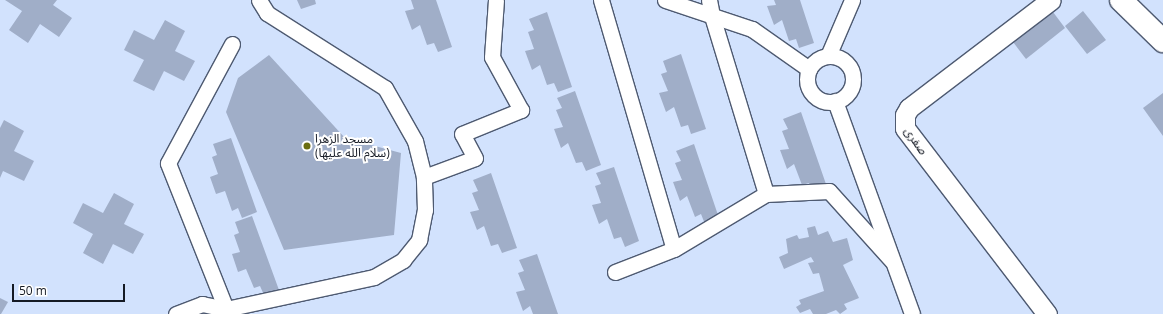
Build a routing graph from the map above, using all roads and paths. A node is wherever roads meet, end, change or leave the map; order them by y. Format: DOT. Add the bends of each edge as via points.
graph roads {
  1 [pos="259,0"];
  2 [pos="496,0"];
  3 [pos="601,0"];
  4 [pos="665,0"];
  5 [pos="709,0"];
  6 [pos="852,0"];
  7 [pos="1051,0"];
  8 [pos="1121,0"];
  9 [pos="712,16"];
  10 [pos="1163,41"];
  11 [pos="232,44"];
  12 [pos="828,56"];
  13 [pos="809,69"];
  14 [pos="835,101"];
  15 [pos="424,177"];
  16 [pos="766,194"];
  17 [pos="674,249"];
  18 [pos="892,261"];
  19 [pos="615,272"];
  20 [pos="224,311"];
  21 [pos="176,314"];
  22 [pos="912,314"];
  23 [pos="1047,314"];
  1 -- 15 [label="street" via="267,13 385,88 415,140"];
  2 -- 15 [label="street" via="492,57 521,110 462,134 475,158"];
  3 -- 17 [label="street"];
  4 -- 9 [label="street"];
  5 -- 9 [label="street"];
  6 -- 12 [label="street"];
  7 -- 23 [label="street, صفری" via="909,108 904,115 905,128"];
  8 -- 10 [label="main road"];
  9 -- 13 [label="street" via="752,29"];
  9 -- 16 [label="street"];
  11 -- 20 [label="street" via="168,163"];
  12 -- 13 [label="street" via="813,62"];
  12 -- 14 [label="street" via="843,60 852,72 851,88 847,94"];
  13 -- 14 [label="street" via="807,77 810,91 821,100"];
  14 -- 18 [label="street"];
  15 -- 20 [label="street" via="425,210 419,240 403,260 374,277"];
  16 -- 17 [label="street"];
  16 -- 18 [label="street" via="829,191"];
  17 -- 19 [label="street"];
  18 -- 22 [label="street"];
  20 -- 21 [label="street" via="202,304"];
}
